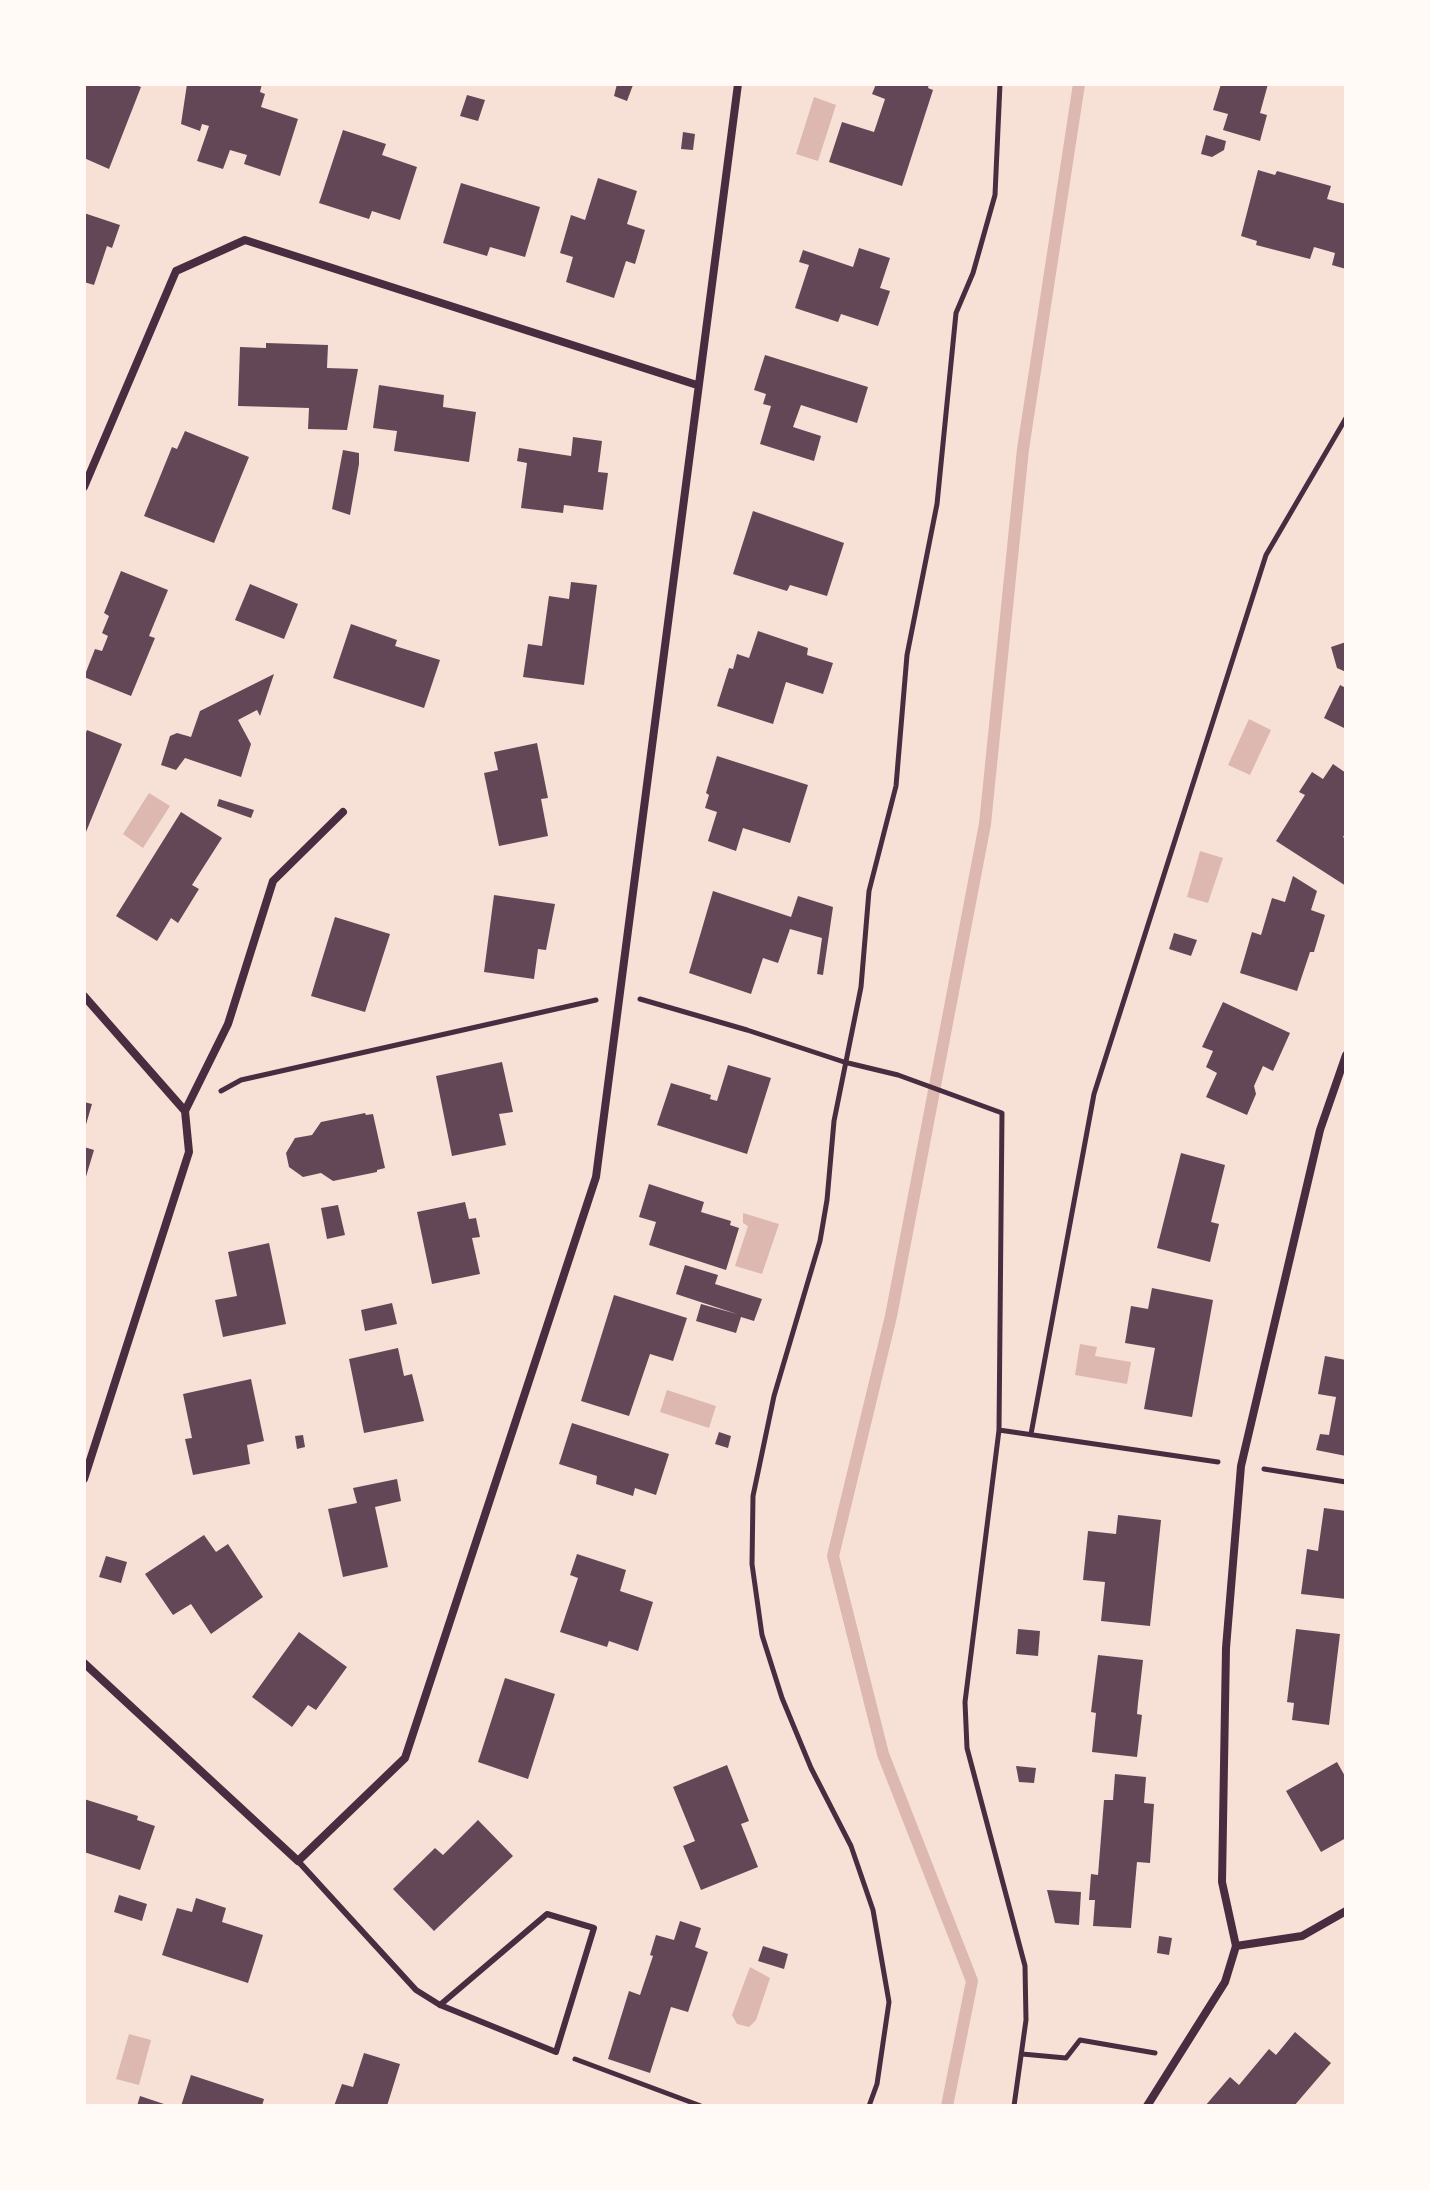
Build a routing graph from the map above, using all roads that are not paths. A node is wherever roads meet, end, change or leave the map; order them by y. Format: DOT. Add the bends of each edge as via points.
graph roads {
  1 [pos="738,84"];
  2 [pos="697,385"];
  3 [pos="84,487"];
  4 [pos="343,812"];
  5 [pos="84,996"];
  6 [pos="1346,1055"];
  7 [pos="185,1111"];
  8 [pos="84,1479"];
  9 [pos="84,1663"];
  10 [pos="298,1861"];
  11 [pos="1346,1911"];
  12 [pos="1236,1946"];
  13 [pos="440,2005"];
  14 [pos="1147,2106"];
  1 -- 2 [label="street"];
  2 -- 3 [label="street" via="245,240 176,271"];
  2 -- 10 [label="street" via="596,1177 405,1758"];
  4 -- 7 [label="street" via="273,881 228,1024"];
  5 -- 7 [label="street"];
  6 -- 12 [label="street" via="1320,1130 1241,1466 1226,1648 1223,1766 1222,1882"];
  7 -- 8 [label="street" via="189,1152"];
  9 -- 10 [label="street"];
  10 -- 13 [label="lane" via="416,1990"];
  11 -- 12 [label="street" via="1302,1936"];
  12 -- 14 [label="street" via="1225,1982"];
  13 -- 13 [label="lane" via="556,2052 594,1928 547,1914"];
}
